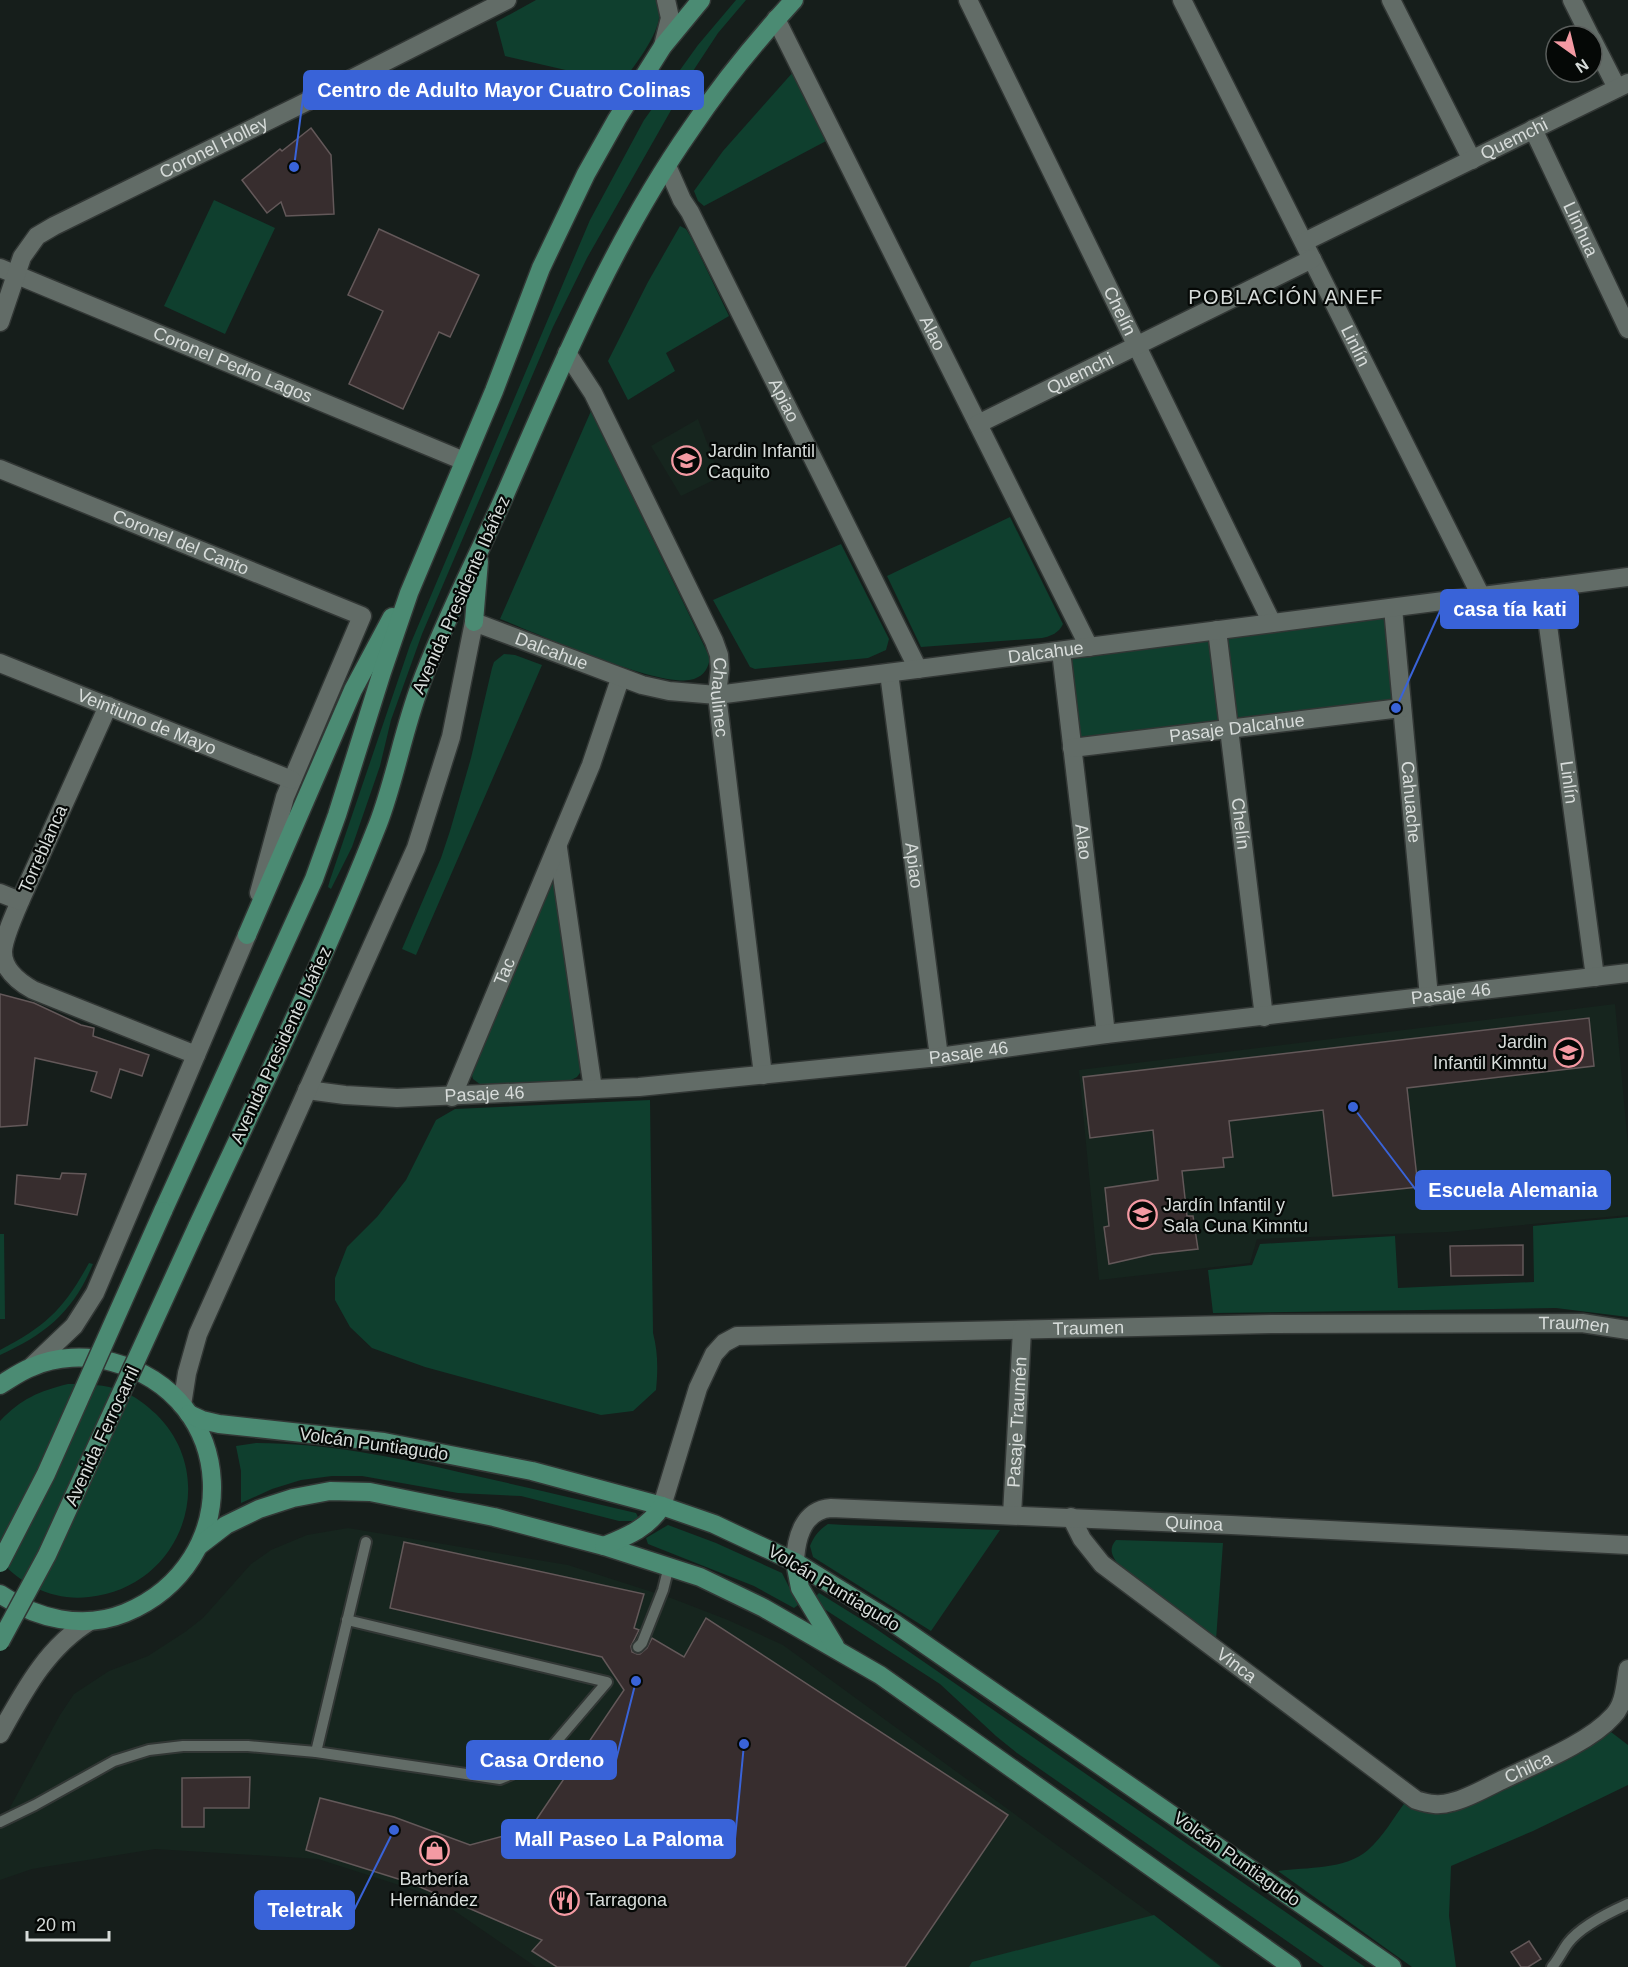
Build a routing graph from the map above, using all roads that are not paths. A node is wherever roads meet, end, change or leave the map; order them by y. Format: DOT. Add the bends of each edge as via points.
graph roads {
  1 [pos="507,0"];
  2 [pos="666,0"];
  3 [pos="701,0"];
  4 [pos="794,0"];
  5 [pos="968,0"];
  6 [pos="1182,0"];
  7 [pos="1392,0"];
  8 [pos="1572,0"];
  9 [pos="776,19"];
  10 [pos="1584,24"];
  11 [pos="663,46"];
  12 [pos="1604,58"];
  13 [pos="1622,85"];
  14 [pos="1533,129"];
  15 [pos="1472,160"];
  16 [pos="667,166"];
  17 [pos="1304,242"];
  18 [pos="1312,259"];
  19 [pos="8,272"];
  20 [pos="0,322"];
  21 [pos="1628,329"];
  22 [pos="1138,345"];
  23 [pos="567,352"];
  24 [pos="978,424"];
  25 [pos="464,461"];
  26 [pos="0,469"];
  27 [pos="480,549"];
  28 [pos="1628,577"];
  29 [pos="1544,588"];
  30 [pos="409,593"];
  31 [pos="1481,596"];
  32 [pos="1393,608"];
  33 [pos="474,622"];
  34 [pos="1272,623"];
  35 [pos="1217,630"];
  36 [pos="1089,647"];
  37 [pos="1061,651"];
  38 [pos="0,663"];
  39 [pos="918,669"];
  40 [pos="889,673"];
  41 [pos="620,679"];
  42 [pos="717,695"];
  43 [pos="108,706"];
  44 [pos="1401,708"];
  45 [pos="1229,729"];
  46 [pos="1072,748"];
  47 [pos="292,780"];
  48 [pos="558,846"];
  49 [pos="0,892"];
  50 [pos="20,901"];
  51 [pos="247,935"];
  52 [pos="1628,973"];
  53 [pos="1594,977"];
  54 [pos="1429,997"];
  55 [pos="1264,1017"];
  56 [pos="1106,1034"];
  57 [pos="196,1055"];
  58 [pos="939,1057"];
  59 [pos="763,1075"];
  60 [pos="593,1089"];
  61 [pos="308,1090"];
  62 [pos="452,1097"];
  63 [pos="197,1227"];
  64 [pos="1022,1330"];
  65 [pos="1628,1330"];
  66 [pos="32,1366"];
  67 [pos="0,1385"];
  68 [pos="186,1410"];
  69 [pos="662,1506"];
  70 [pos="1012,1515"];
  71 [pos="1071,1517"];
  72 [pos="366,1542"];
  73 [pos="200,1545"];
  74 [pos="1628,1545"];
  75 [pos="604,1546"];
  76 [pos="795,1562"];
  77 [pos="0,1563"];
  78 [pos="669,1566"];
  79 [pos="0,1594"];
  80 [pos="347,1620"];
  81 [pos="90,1621"];
  82 [pos="0,1642"];
  83 [pos="638,1647"];
  84 [pos="837,1649"];
  85 [pos="1628,1669"];
  86 [pos="0,1734"];
  87 [pos="316,1752"];
  88 [pos="1416,1800"];
  89 [pos="0,1821"];
  90 [pos="1628,1904"];
  91 [pos="1292,1967"];
  92 [pos="1392,1967"];
  93 [pos="1552,1967"];
  1 -- 19 [label="street, Coronel Holley" via="54,226 38,236"];
  2 -- 11 [label="street" via="670,18"];
  3 -- 11 [label="main road"];
  4 -- 9 [label="main road, Avenida Presidente Ibáñez"];
  5 -- 22 [label="street, Chelín"];
  6 -- 17 [label="street, Linlín"];
  7 -- 15 [label="street"];
  8 -- 10 [label="street"];
  9 -- 16 [label="main road, Avenida Presidente Ibáñez" via="714,96"];
  9 -- 24 [label="street, Alao"];
  11 -- 25 [label="main road" via="617,119 553,240"];
  12 -- 13 [label="street"];
  13 -- 14 [label="street, Quemchi"];
  14 -- 15 [label="street, Quemchi"];
  14 -- 21 [label="street, Llinhua"];
  15 -- 17 [label="street, Quemchi"];
  16 -- 23 [label="main road, Avenida Presidente Ibáñez" via="613,260"];
  16 -- 39 [label="street, Apiao"];
  17 -- 18 [label="street, Linlín"];
  18 -- 22 [label="street, Quemchi"];
  18 -- 31 [label="street, Linlín"];
  19 -- 20 [label="street, Coronel Holley"];
  19 -- 25 [label="street, Coronel Pedro Lagos"];
  22 -- 24 [label="street, Quemchi"];
  22 -- 34 [label="street, Chelín"];
  23 -- 27 [label="main road, Avenida Presidente Ibáñez"];
  23 -- 42 [label="street, Chaulinec" via="592,393 714,641 720,669"];
  24 -- 36 [label="street, Alao"];
  25 -- 30 [label="main road"];
  26 -- 47 [label="street, Coronel del Canto" via="362,616"];
  27 -- 33 [label="main road"];
  27 -- 63 [label="main road, Avenida Presidente Ibáñez" via="418,690 380,819 365,856"];
  28 -- 29 [label="street, Dalcahue"];
  29 -- 31 [label="street, Dalcahue"];
  29 -- 53 [label="street, Linlín"];
  30 -- 51 [label="main road" via="374,647 353,690"];
  30 -- 77 [label="main road, Avenida Ferrocarril, bridge" via="314,879 46,1474"];
  31 -- 32 [label="street, Dalcahue"];
  32 -- 34 [label="street, Dalcahue"];
  32 -- 44 [label="street, Cahuache"];
  33 -- 41 [label="street, Dalcahue"];
  33 -- 61 [label="street, Avenida Presidente Ibáñez" via="452,737 416,848"];
  34 -- 35 [label="street, Dalcahue"];
  35 -- 36 [label="street, Dalcahue"];
  35 -- 45 [label="street, Chelín"];
  36 -- 37 [label="street, Dalcahue"];
  37 -- 39 [label="street, Dalcahue"];
  37 -- 46 [label="street, Alao"];
  38 -- 43 [label="street, Veintiuno de Mayo"];
  39 -- 40 [label="street, Dalcahue"];
  40 -- 42 [label="street, Dalcahue"];
  40 -- 58 [label="street, Apiao"];
  41 -- 42 [label="street, Dalcahue" via="669,691"];
  41 -- 48 [label="street, Tac"];
  42 -- 59 [label="street, Chaulinec"];
  43 -- 47 [label="street, Veintiuno de Mayo"];
  43 -- 50 [label="street, Torreblanca"];
  44 -- 45 [label="street, Pasaje Dalcahue"];
  44 -- 54 [label="street, Cahuache"];
  45 -- 46 [label="street, Pasaje Dalcahue"];
  45 -- 55 [label="street, Chelín"];
  46 -- 56 [label="street, Alao"];
  47 -- 51 [label="street"];
  48 -- 60 [label="street, Tac"];
  48 -- 62 [label="street, Tac"];
  49 -- 50 [label="street"];
  50 -- 57 [label="street, Torreblanca" via="3,951 11,973 21,983"];
  51 -- 57 [label="street"];
  52 -- 53 [label="street, Pasaje 46"];
  53 -- 54 [label="street, Pasaje 46"];
  54 -- 55 [label="street, Pasaje 46"];
  55 -- 56 [label="street, Pasaje 46"];
  56 -- 58 [label="street, Pasaje 46"];
  57 -- 66 [label="street" via="95,1293 74,1326"];
  58 -- 59 [label="street, Pasaje 46"];
  59 -- 60 [label="street, Pasaje 46"];
  60 -- 62 [label="street, Pasaje 46"];
  61 -- 62 [label="street, Pasaje 46" via="397,1098"];
  61 -- 68 [label="street, Avenida Presidente Ibáñez" via="198,1334 187,1372"];
  63 -- 82 [label="main road, Avenida Ferrocarril, bridge" via="47,1555"];
  64 -- 65 [label="street, Traumen" via="1556,1322"];
  64 -- 69 [label="street, Traumen" via="736,1336 714,1354 698,1388"];
  64 -- 70 [label="street, Pasaje Traumén"];
  66 -- 67 [label="main road"];
  66 -- 68 [label="main road" via="64,1358 98,1358 129,1367 159,1383"];
  68 -- 69 [label="main road, Volcán Puntiagudo" via="202,1420 228,1425 394,1444 532,1471"];
  68 -- 73 [label="main road" via="200,1434 212,1478 208,1524"];
  69 -- 75 [label="main road" via="638,1530"];
  69 -- 76 [label="main road, Volcán Puntiagudo" via="714,1524"];
  70 -- 71 [label="street, Quinoa"];
  70 -- 76 [label="street, Quinoa" via="823,1509 800,1532"];
  71 -- 74 [label="street, Quinoa"];
  71 -- 88 [label="street, Vinca" via="1102,1564"];
  72 -- 80 [label="lane"];
  73 -- 75 [label="main road" via="226,1525 259,1509 330,1491 370,1492 494,1517"];
  73 -- 81 [label="main road" via="165,1590 117,1616"];
  75 -- 78 [label="main road"];
  76 -- 84 [label="main road" via="800,1588"];
  76 -- 92 [label="main road, Volcán Puntiagudo" via="894,1623"];
  78 -- 83 [label="lane"];
  78 -- 84 [label="main road" via="764,1608"];
  79 -- 81 [label="main road" via="39,1615 64,1621"];
  80 -- 87 [label="lane"];
  80 -- 87 [label="lane" via="610,1678 538,1763 500,1779"];
  81 -- 86 [label="street" via="61,1642 46,1659"];
  84 -- 91 [label="main road" via="927,1707"];
  85 -- 88 [label="street, Chilca" via="1623,1698 1615,1714 1581,1740 1454,1802 1437,1805"];
  87 -- 89 [label="lane" via="248,1746 149,1750 114,1761"];
  90 -- 93 [label="lane" via="1581,1931"];
}
